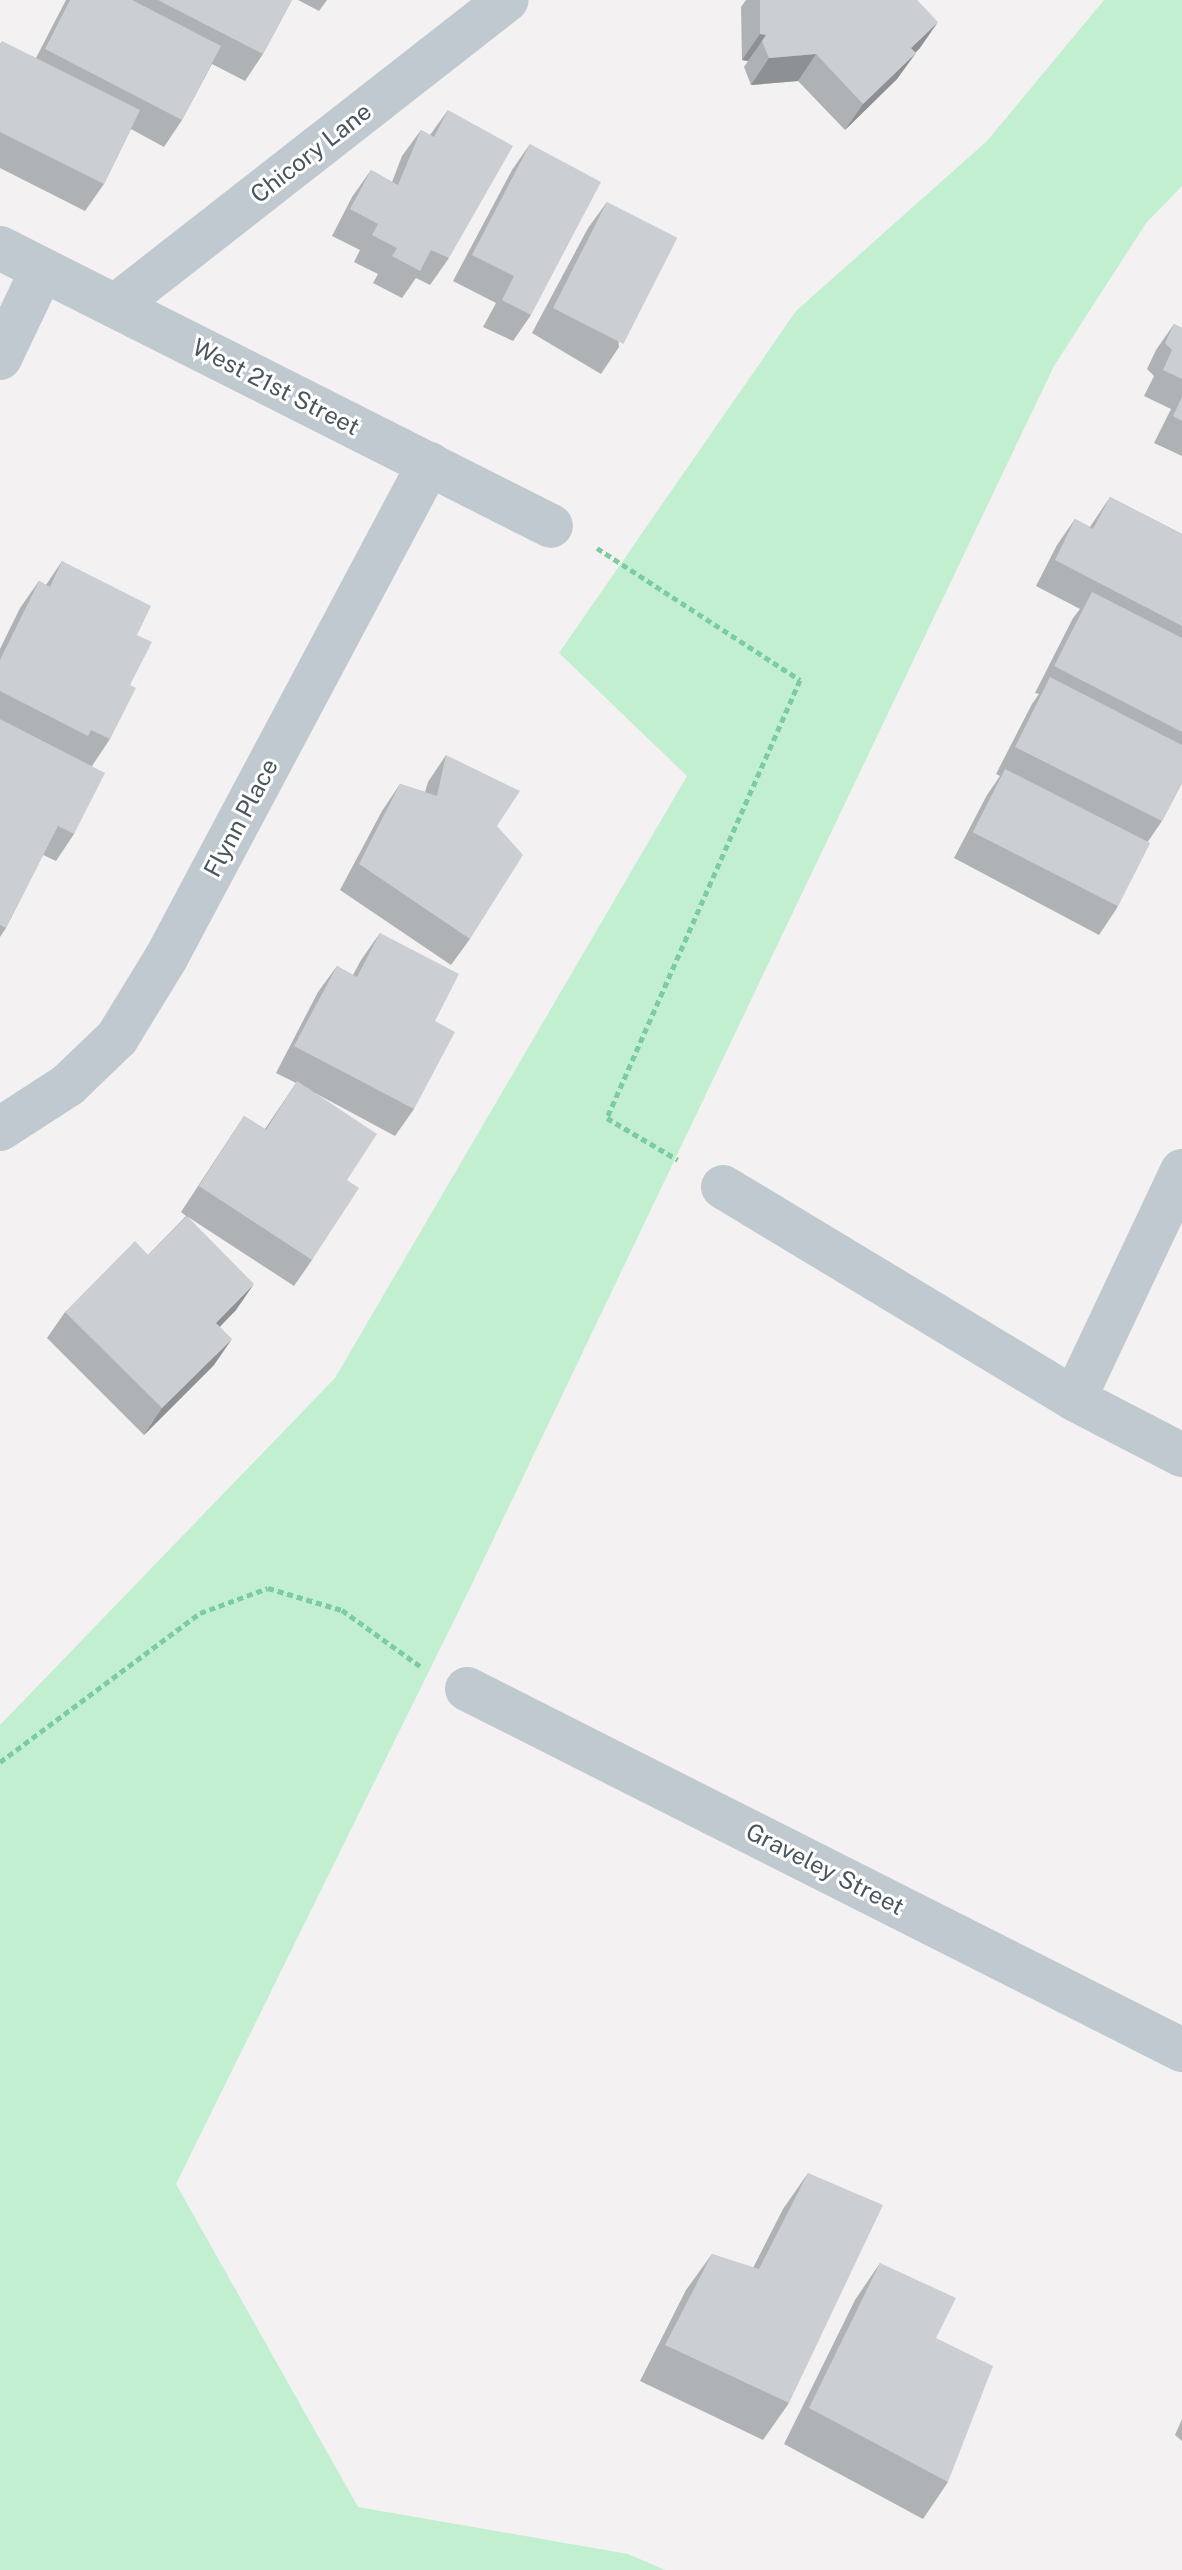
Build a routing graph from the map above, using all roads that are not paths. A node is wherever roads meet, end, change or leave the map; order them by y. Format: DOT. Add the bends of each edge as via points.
graph roads {
  1 [pos="507,0"];
  2 [pos="0,248"];
  3 [pos="42,270"];
  4 [pos="115,306"];
  5 [pos="0,358"];
  6 [pos="429,464"];
  7 [pos="551,526"];
  8 [pos="0,1129"];
  9 [pos="1182,1171"];
  10 [pos="723,1187"];
  11 [pos="1074,1399"];
  12 [pos="1182,1455"];
  13 [pos="467,1689"];
  14 [pos="1182,2050"];
  1 -- 4 [label="street, Chicory Lane"];
  2 -- 3 [label="street, West 21st Street"];
  3 -- 4 [label="street, West 21st Street"];
  3 -- 5 [label="street"];
  4 -- 6 [label="street, West 21st Street"];
  6 -- 7 [label="street, West 21st Street"];
  6 -- 8 [label="street, Flynn Place" via="173,946 117,1038 68,1085"];
  9 -- 11 [label="street"];
  10 -- 11 [label="street"];
  11 -- 12 [label="street"];
  13 -- 14 [label="street, Graveley Street"];
}
